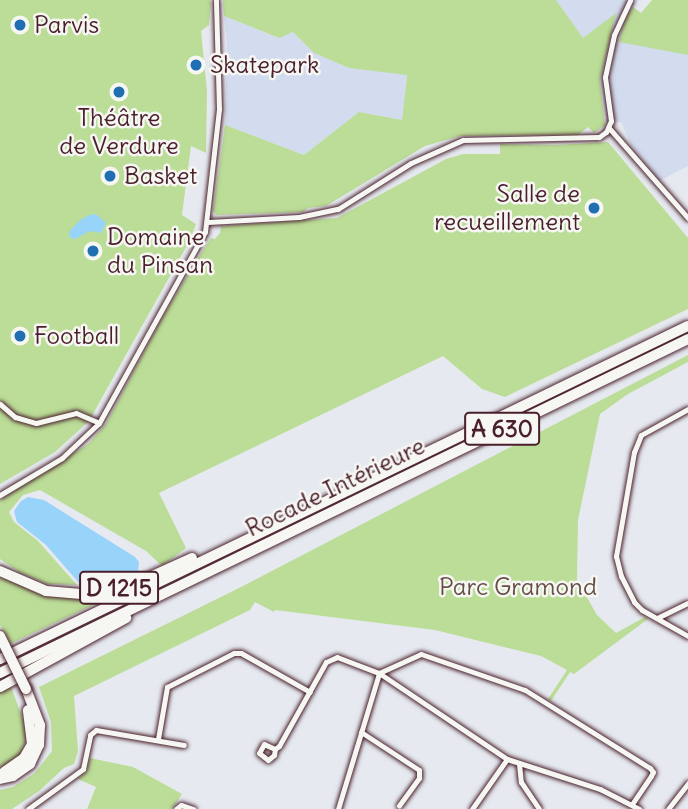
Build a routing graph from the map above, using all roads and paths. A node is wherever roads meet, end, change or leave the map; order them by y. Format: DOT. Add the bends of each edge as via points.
graph roads {
  1 [pos="216,0"];
  2 [pos="630,0"];
  3 [pos="609,128"];
  4 [pos="688,218"];
  5 [pos="208,222"];
  6 [pos="688,326"];
  7 [pos="688,338"];
  8 [pos="0,404"];
  9 [pos="688,409"];
  10 [pos="99,423"];
  11 [pos="0,495"];
  12 [pos="234,546"];
  13 [pos="0,571"];
  14 [pos="142,603"];
  15 [pos="688,603"];
  16 [pos="657,618"];
  17 [pos="0,636"];
  18 [pos="688,636"];
  19 [pos="0,650"];
  20 [pos="0,659"];
  21 [pos="0,673"];
  22 [pos="379,673"];
  23 [pos="0,687"];
  24 [pos="23,690"];
  25 [pos="310,692"];
  26 [pos="361,732"];
  27 [pos="158,739"];
  28 [pos="184,746"];
  29 [pos="275,749"];
  30 [pos="507,759"];
  31 [pos="519,764"];
  32 [pos="0,773"];
  33 [pos="0,779"];
  34 [pos="688,783"];
  35 [pos="632,804"];
  36 [pos="399,806"];
  37 [pos="28,809"];
  38 [pos="176,809"];
  39 [pos="193,809"];
  40 [pos="338,809"];
  41 [pos="471,809"];
  42 [pos="539,809"];
  43 [pos="639,809"];
  44 [pos="668,809"];
  1 -- 5 [label="street" via="219,108"];
  2 -- 3 [label="street" via="614,35 605,77"];
  3 -- 4 [label="street"];
  3 -- 5 [label="street" via="594,138 463,139 411,163 338,209 299,217"];
  5 -- 10 [label="street"];
  6 -- 12 [label="highway, A 630"];
  7 -- 14 [label="highway, Rocade Intérieure / A 630"];
  8 -- 10 [label="street" via="15,417 36,423 76,413"];
  9 -- 16 [label="street" via="641,435 616,549 629,593 642,610"];
  10 -- 11 [label="street" via="62,458"];
  12 -- 13 [label="highway, D 1215" via="217,547 130,586 84,594 46,591"];
  12 -- 20 [label="highway, A 630"];
  14 -- 21 [label="highway, Rocade Intérieure / A 630"];
  14 -- 23 [label="highway" via="124,620"];
  15 -- 16 [label="street"];
  16 -- 18 [label="street"];
  17 -- 24 [label="highway, bridge"];
  19 -- 24 [label="highway"];
  22 -- 25 [label="street" via="333,657"];
  22 -- 26 [label="street"];
  22 -- 30 [label="street"];
  22 -- 35 [label="street" via="421,654 524,690 650,768 651,776"];
  24 -- 32 [label="highway" via="32,721 32,744 24,758"];
  24 -- 33 [label="highway" via="40,725 38,745 30,764"];
  25 -- 27 [label="street" via="234,653 167,687"];
  25 -- 29 [label="street"];
  26 -- 36 [label="street" via="419,770 419,778"];
  26 -- 40 [label="street"];
  27 -- 28 [label="street"];
  27 -- 37 [label="street" via="93,732 83,769"];
  30 -- 31 [label="street"];
  30 -- 41 [label="street"];
  31 -- 35 [label="street" via="569,777"];
  31 -- 42 [label="street" via="521,782"];
  34 -- 44 [label="street"];
  35 -- 43 [label="street"];
  38 -- 39 [label="street" via="181,805"];
}
